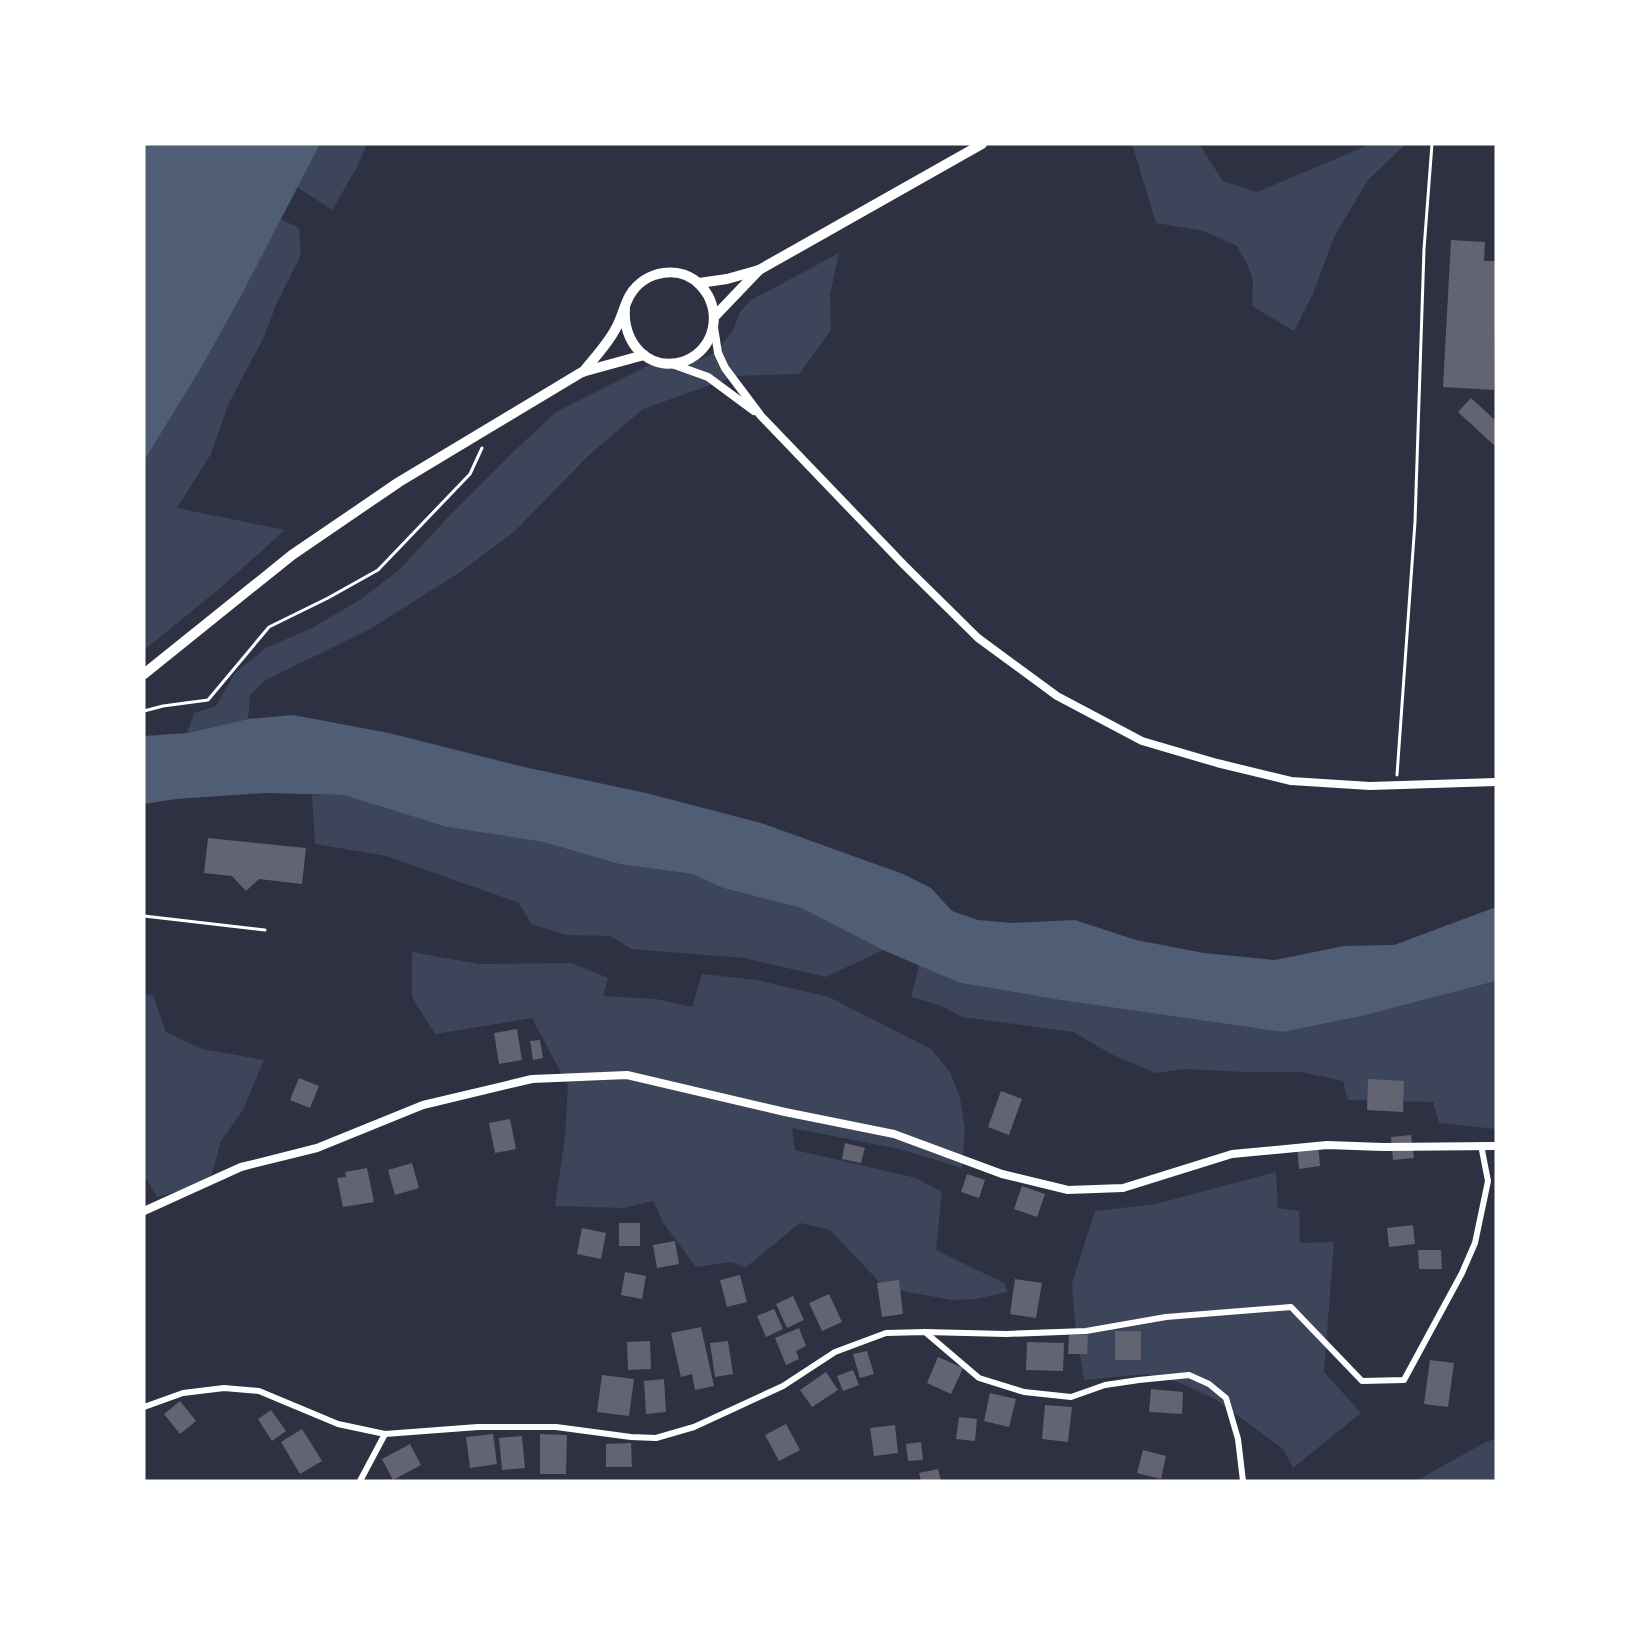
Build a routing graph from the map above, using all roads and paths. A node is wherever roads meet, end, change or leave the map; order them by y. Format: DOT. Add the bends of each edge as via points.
graph roads {
  1 [pos="982,144"];
  2 [pos="1432,144"];
  3 [pos="759,270"];
  4 [pos="699,283"];
  5 [pos="625,308"];
  6 [pos="715,322"];
  7 [pos="644,355"];
  8 [pos="669,363"];
  9 [pos="582,372"];
  10 [pos="761,416"];
  11 [pos="491,427"];
  12 [pos="144,674"];
  13 [pos="144,711"];
  14 [pos="1496,782"];
  15 [pos="1396,786"];
  16 [pos="144,916"];
  17 [pos="265,930"];
  18 [pos="1481,1145"];
  19 [pos="1496,1146"];
  20 [pos="144,1211"];
  21 [pos="925,1332"];
  22 [pos="144,1407"];
  23 [pos="385,1434"];
  24 [pos="362,1480"];
  25 [pos="1243,1481"];
  1 -- 3 [label="main road"];
  2 -- 15 [label="path" via="1424,249 1415,522"];
  3 -- 4 [label="main road"];
  3 -- 6 [label="main road"];
  4 -- 5 [label="main road" via="676,273 649,277 630,295"];
  4 -- 6 [label="main road" via="713,304"];
  5 -- 7 [label="main road" via="626,331"];
  5 -- 9 [label="main road" via="616,329"];
  6 -- 8 [label="main road" via="708,342 698,353 685,361"];
  6 -- 10 [label="street" via="718,352 725,368"];
  7 -- 8 [label="main road"];
  7 -- 9 [label="main road"];
  8 -- 10 [label="street" via="708,377"];
  9 -- 11 [label="main road"];
  10 -- 15 [label="street" via="978,638 1057,696 1142,741 1217,764 1291,781"];
  11 -- 12 [label="main road" via="399,482 292,555"];
  11 -- 13 [label="path" via="470,474 378,570 269,627 208,700"];
  14 -- 15 [label="street"];
  16 -- 17 [label="lane"];
  18 -- 19 [label="street"];
  18 -- 20 [label="street" via="1327,1145 1232,1154 1123,1188 1068,1190 1002,1174 894,1134 627,1075 532,1079 423,1105 317,1148 241,1167"];
  18 -- 21 [label="street" via="1488,1181 1475,1243 1404,1380 1362,1381 1291,1307 1166,1317 1086,1331"];
  21 -- 23 [label="street" via="886,1333 835,1352 783,1386 694,1427 656,1438 556,1427 478,1427"];
  21 -- 25 [label="street" via="979,1378 1024,1392 1071,1397 1105,1385 1189,1375 1209,1384 1226,1398 1238,1439"];
  22 -- 23 [label="street" via="183,1393 224,1388 259,1391 338,1424"];
  23 -- 24 [label="street"];
}
